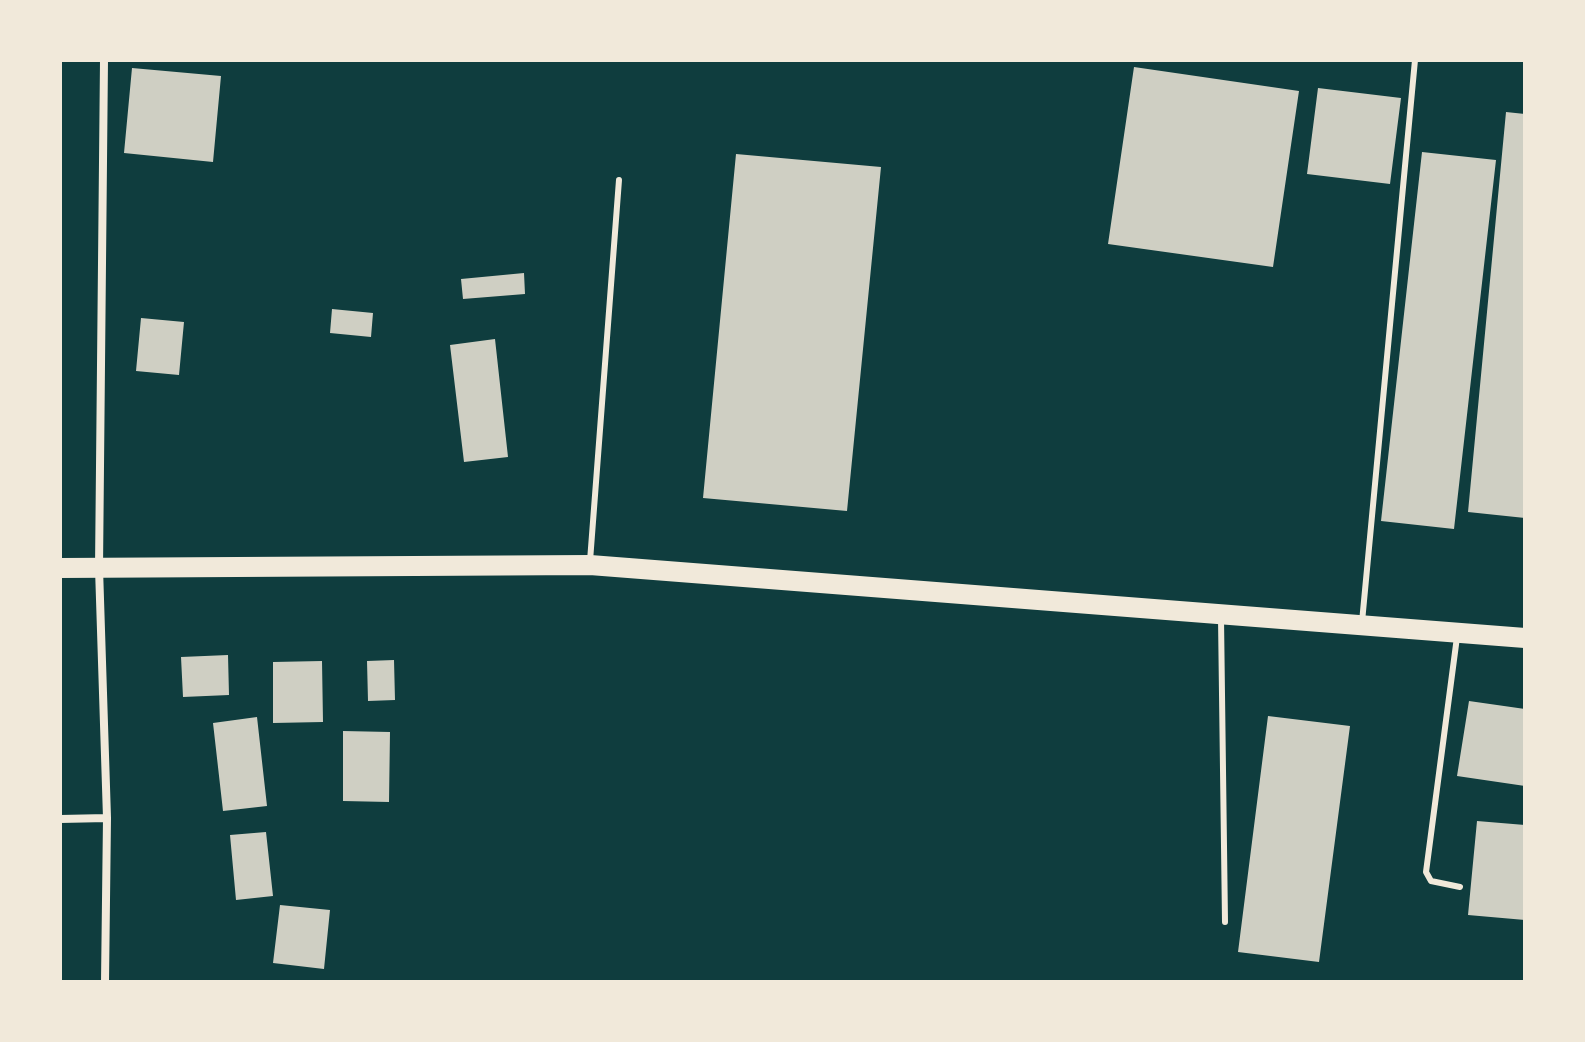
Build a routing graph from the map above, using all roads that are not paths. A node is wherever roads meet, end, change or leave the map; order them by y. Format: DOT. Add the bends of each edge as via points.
graph roads {
  1 [pos="104,60"];
  2 [pos="1415,60"];
  3 [pos="619,180"];
  4 [pos="590,565"];
  5 [pos="60,568"];
  6 [pos="99,568"];
  7 [pos="1221,614"];
  8 [pos="1362,625"];
  9 [pos="1457,633"];
  10 [pos="1525,638"];
  11 [pos="107,818"];
  12 [pos="60,819"];
  13 [pos="1460,887"];
  14 [pos="1225,922"];
  15 [pos="105,982"];
  1 -- 6 [label="street"];
  2 -- 8 [label="lane"];
  3 -- 4 [label="lane"];
  4 -- 6 [label="main road"];
  4 -- 7 [label="main road"];
  5 -- 6 [label="main road"];
  6 -- 11 [label="street"];
  7 -- 8 [label="main road"];
  7 -- 14 [label="lane"];
  8 -- 9 [label="main road"];
  9 -- 10 [label="main road"];
  9 -- 13 [label="lane" via="1426,872 1431,881"];
  11 -- 12 [label="street"];
  11 -- 15 [label="street"];
}
